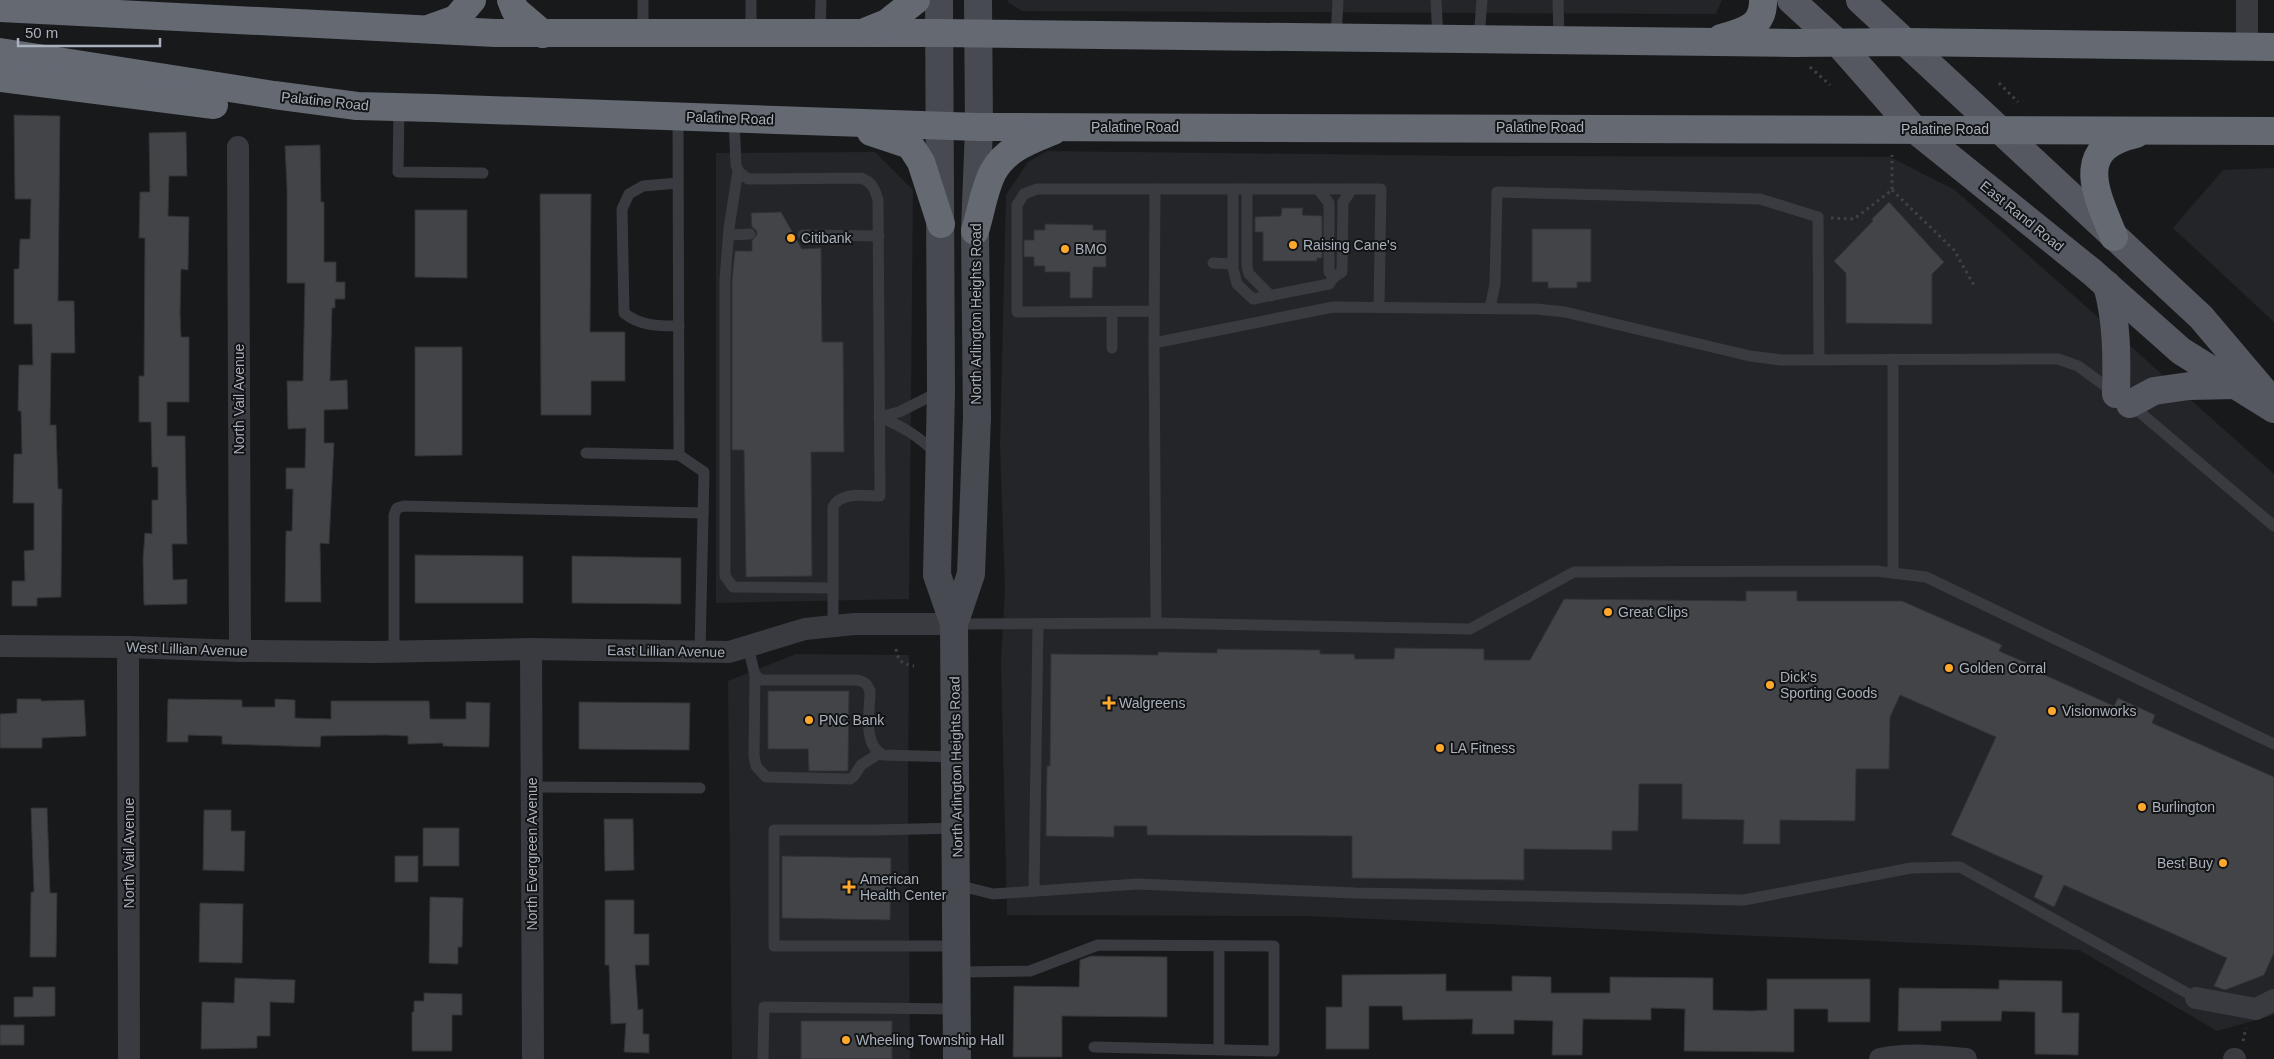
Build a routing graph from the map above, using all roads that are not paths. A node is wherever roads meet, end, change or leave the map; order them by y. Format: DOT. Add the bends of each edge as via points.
graph roads {
  1 [pos="172,0"];
  2 [pos="472,0"];
  3 [pos="511,0"];
  4 [pos="643,0"];
  5 [pos="751,0"];
  6 [pos="822,0"];
  7 [pos="916,0"];
  8 [pos="939,0"];
  9 [pos="978,0"];
  10 [pos="1338,0"];
  11 [pos="1436,0"];
  12 [pos="1482,0"];
  13 [pos="1558,0"];
  14 [pos="1763,0"];
  15 [pos="1791,0"];
  16 [pos="1860,0"];
  17 [pos="2247,0"];
  18 [pos="0,8"];
  19 [pos="351,25"];
  20 [pos="429,29"];
  21 [pos="643,33"];
  22 [pos="751,33"];
  23 [pos="820,33"];
  24 [pos="863,33"];
  25 [pos="940,33"];
  26 [pos="978,33"];
  27 [pos="543,34"];
  28 [pos="1336,37"];
  29 [pos="1438,39"];
  30 [pos="1479,39"];
  31 [pos="1558,40"];
  32 [pos="1708,42"];
  33 [pos="1907,42"];
  34 [pos="1839,44"];
  35 [pos="2247,46"];
  36 [pos="2274,47"];
  37 [pos="0,52"];
  38 [pos="0,78"];
  39 [pos="357,106"];
  40 [pos="398,107"];
  41 [pos="678,116"];
  42 [pos="734,118"];
  43 [pos="844,122"];
  44 [pos="940,126"];
  45 [pos="978,127"];
  46 [pos="1064,127"];
  47 [pos="1913,128"];
  48 [pos="1998,129"];
  49 [pos="2154,130"];
  50 [pos="2274,131"];
  51 [pos="238,147"];
  52 [pos="738,171"];
  53 [pos="484,173"];
  54 [pos="678,184"];
  55 [pos="1155,189"];
  56 [pos="1233,189"];
  57 [pos="1247,189"];
  58 [pos="1318,189"];
  59 [pos="1352,189"];
  60 [pos="941,224"];
  61 [pos="975,231"];
  62 [pos="750,234"];
  63 [pos="728,235"];
  64 [pos="803,235"];
  65 [pos="878,236"];
  66 [pos="2114,237"];
  67 [pos="1213,263"];
  68 [pos="1233,264"];
  69 [pos="1334,277"];
  70 [pos="2107,286"];
  71 [pos="1271,296"];
  72 [pos="1379,307"];
  73 [pos="1490,308"];
  74 [pos="1154,311"];
  75 [pos="1112,312"];
  76 [pos="679,326"];
  77 [pos="1154,343"];
  78 [pos="1112,348"];
  79 [pos="1819,359"];
  80 [pos="1894,359"];
  81 [pos="2236,385"];
  82 [pos="941,391"];
  83 [pos="2123,399"];
  84 [pos="2274,404"];
  85 [pos="2274,408"];
  86 [pos="880,417"];
  87 [pos="586,453"];
  88 [pos="678,455"];
  89 [pos="939,456"];
  90 [pos="703,512"];
  91 [pos="2274,526"];
  92 [pos="1893,573"];
  93 [pos="833,588"];
  94 [pos="1156,623"];
  95 [pos="954,624"];
  96 [pos="1038,624"];
  97 [pos="833,626"];
  98 [pos="0,646"];
  99 [pos="128,647"];
  100 [pos="748,647"];
  101 [pos="531,649"];
  102 [pos="240,651"];
  103 [pos="384,652"];
  104 [pos="700,652"];
  105 [pos="755,675"];
  106 [pos="2274,744"];
  107 [pos="880,753"];
  108 [pos="955,757"];
  109 [pos="532,786"];
  110 [pos="700,788"];
  111 [pos="956,828"];
  112 [pos="957,885"];
  113 [pos="1034,891"];
  114 [pos="1219,946"];
  115 [pos="957,959"];
  116 [pos="2196,998"];
  117 [pos="2274,1000"];
  118 [pos="957,1009"];
  119 [pos="1094,1047"];
  120 [pos="1219,1050"];
  121 [pos="129,1059"];
  122 [pos="533,1059"];
  123 [pos="763,1059"];
  124 [pos="957,1059"];
  125 [pos="1880,1059"];
  126 [pos="1966,1059"];
  1 -- 19 [label="highway"];
  2 -- 20 [label="highway" via="456,19"];
  3 -- 27 [label="highway" via="515,10"];
  4 -- 21 [label="lane"];
  5 -- 22 [label="lane"];
  6 -- 23 [label="lane"];
  7 -- 24 [label="highway" via="887,22"];
  8 -- 25 [label="main road, North Arlington Heights Road"];
  9 -- 26 [label="main road, North Arlington Heights Road"];
  10 -- 28 [label="lane"];
  11 -- 29 [label="lane"];
  12 -- 30 [label="lane"];
  13 -- 31 [label="lane"];
  14 -- 32 [label="highway" via="1761,16 1752,27"];
  15 -- 34 [label="main road, East Rand Road"];
  16 -- 33 [label="main road"];
  17 -- 35 [label="street"];
  18 -- 19 [label="highway"];
  19 -- 20 [label="highway"];
  20 -- 27 [label="highway"];
  21 -- 22 [label="highway"];
  21 -- 27 [label="highway"];
  22 -- 23 [label="highway"];
  23 -- 24 [label="highway"];
  24 -- 25 [label="highway"];
  25 -- 26 [label="highway"];
  25 -- 44 [label="main road, North Arlington Heights Road"];
  26 -- 28 [label="highway"];
  26 -- 45 [label="main road, North Arlington Heights Road"];
  28 -- 29 [label="highway"];
  29 -- 30 [label="highway"];
  30 -- 31 [label="highway"];
  31 -- 32 [label="highway"];
  32 -- 34 [label="highway"];
  33 -- 34 [label="highway"];
  33 -- 35 [label="highway"];
  33 -- 48 [label="main road"];
  34 -- 47 [label="main road, East Rand Road"];
  35 -- 36 [label="highway"];
  37 -- 39 [label="highway, Palatine Road" via="214,87"];
  38 -- 39 [label="highway" via="222,106"];
  39 -- 40 [label="highway, Palatine Road"];
  40 -- 41 [label="highway, Palatine Road"];
  40 -- 53 [label="lane" via="398,172"];
  41 -- 42 [label="highway, Palatine Road"];
  41 -- 54 [label="lane"];
  42 -- 43 [label="highway, Palatine Road"];
  42 -- 52 [label="lane"];
  43 -- 44 [label="highway, Palatine Road"];
  43 -- 60 [label="highway" via="910,145 921,162"];
  44 -- 45 [label="highway, Palatine Road"];
  44 -- 60 [label="main road, North Arlington Heights Road"];
  45 -- 46 [label="highway, Palatine Road"];
  45 -- 61 [label="main road, North Arlington Heights Road"];
  46 -- 47 [label="highway, Palatine Road"];
  46 -- 61 [label="highway" via="1023,144 1007,155 993,171"];
  47 -- 48 [label="highway, Palatine Road"];
  47 -- 70 [label="main road, East Rand Road"];
  48 -- 49 [label="highway, Palatine Road"];
  48 -- 66 [label="main road"];
  49 -- 50 [label="highway, Palatine Road"];
  49 -- 66 [label="highway" via="2118,138 2103,149 2093,171 2095,190"];
  51 -- 102 [label="street, North Vail Avenue"];
  52 -- 63 [label="lane"];
  52 -- 65 [label="lane" via="748,179 868,180 878,200"];
  54 -- 76 [label="lane"];
  54 -- 76 [label="lane" via="643,186 630,194 622,209 624,313 634,321 655,326"];
  55 -- 56 [label="lane"];
  55 -- 74 [label="lane"];
  55 -- 75 [label="lane" via="1036,188 1024,194 1016,205 1016,312"];
  56 -- 57 [label="lane"];
  56 -- 68 [label="lane"];
  57 -- 58 [label="lane"];
  57 -- 71 [label="lane" via="1247,267 1249,274"];
  58 -- 59 [label="lane"];
  58 -- 69 [label="lane" via="1329,203 1329,272"];
  59 -- 69 [label="lane" via="1343,202 1342,272"];
  59 -- 72 [label="lane" via="1381,189"];
  60 -- 82 [label="main road, North Arlington Heights Road"];
  61 -- 95 [label="main road, North Arlington Heights Road" via="977,417 971,574"];
  62 -- 63 [label="lane"];
  63 -- 93 [label="lane" via="725,290 725,576 733,587"];
  64 -- 65 [label="lane"];
  65 -- 86 [label="lane"];
  66 -- 84 [label="main road" via="2201,317"];
  67 -- 68 [label="lane"];
  68 -- 71 [label="lane" via="1237,284 1244,292 1253,299"];
  69 -- 71 [label="lane" via="1329,284"];
  70 -- 81 [label="main road, East Rand Road" via="2182,351"];
  70 -- 83 [label="main road" via="2113,307"];
  72 -- 73 [label="lane"];
  72 -- 77 [label="lane" via="1333,307"];
  73 -- 79 [label="lane" via="1565,312 1750,356 1781,360"];
  73 -- 79 [label="lane" via="1495,284 1497,192 1760,199 1818,217"];
  74 -- 75 [label="lane"];
  74 -- 77 [label="lane"];
  75 -- 78 [label="lane"];
  76 -- 88 [label="lane"];
  77 -- 94 [label="lane"];
  79 -- 80 [label="lane"];
  80 -- 83 [label="lane" via="2058,359 2078,366"];
  80 -- 92 [label="lane"];
  81 -- 83 [label="main road" via="2188,386"];
  81 -- 85 [label="main road, East Rand Road"];
  82 -- 86 [label="lane" via="899,412"];
  82 -- 89 [label="main road, North Arlington Heights Road"];
  83 -- 91 [label="lane"];
  86 -- 89 [label="lane" via="918,436"];
  86 -- 93 [label="lane" via="880,496 846,496 836,502"];
  87 -- 88 [label="lane"];
  88 -- 90 [label="lane" via="704,472"];
  89 -- 95 [label="main road, North Arlington Heights Road" via="936,575"];
  90 -- 103 [label="lane" via="397,508"];
  90 -- 104 [label="lane"];
  92 -- 94 [label="lane" via="1876,570 1574,572 1470,629"];
  92 -- 106 [label="lane" via="1926,577"];
  93 -- 97 [label="lane"];
  94 -- 96 [label="lane"];
  95 -- 96 [label="lane"];
  95 -- 97 [label="street, East Lillian Avenue"];
  95 -- 108 [label="main road, North Arlington Heights Road"];
  96 -- 113 [label="lane"];
  97 -- 100 [label="street, East Lillian Avenue" via="805,629"];
  98 -- 99 [label="street, West Lillian Avenue"];
  99 -- 102 [label="street, West Lillian Avenue"];
  99 -- 121 [label="street, North Vail Avenue"];
  100 -- 104 [label="street, East Lillian Avenue" via="730,652"];
  100 -- 105 [label="lane"];
  101 -- 103 [label="street, East Lillian Avenue"];
  101 -- 104 [label="street, East Lillian Avenue"];
  101 -- 109 [label="street, North Evergreen Avenue"];
  102 -- 103 [label="street, West Lillian Avenue"];
  105 -- 107 [label="lane" via="761,680 863,681 870,691 870,740"];
  105 -- 107 [label="lane" via="754,755 756,766 766,777 850,779 861,765"];
  107 -- 108 [label="lane"];
  108 -- 111 [label="main road, North Arlington Heights Road"];
  109 -- 110 [label="lane"];
  109 -- 122 [label="street, North Evergreen Avenue"];
  111 -- 112 [label="main road, North Arlington Heights Road"];
  111 -- 115 [label="lane" via="774,830 774,946"];
  112 -- 113 [label="lane" via="993,894"];
  112 -- 115 [label="main road, North Arlington Heights Road"];
  113 -- 116 [label="lane" via="1137,884 1355,893 1744,900 1911,868 1960,867"];
  114 -- 115 [label="lane" via="1098,945 1030,971"];
  114 -- 120 [label="lane"];
  114 -- 120 [label="lane" via="1274,946 1274,1051"];
  115 -- 118 [label="main road, North Arlington Heights Road"];
  116 -- 117 [label="street" via="2256,1009"];
  118 -- 123 [label="lane" via="764,1007"];
  118 -- 124 [label="main road, North Arlington Heights Road"];
  119 -- 120 [label="lane"];
  125 -- 126 [label="street" via="1932,1056"];
}
